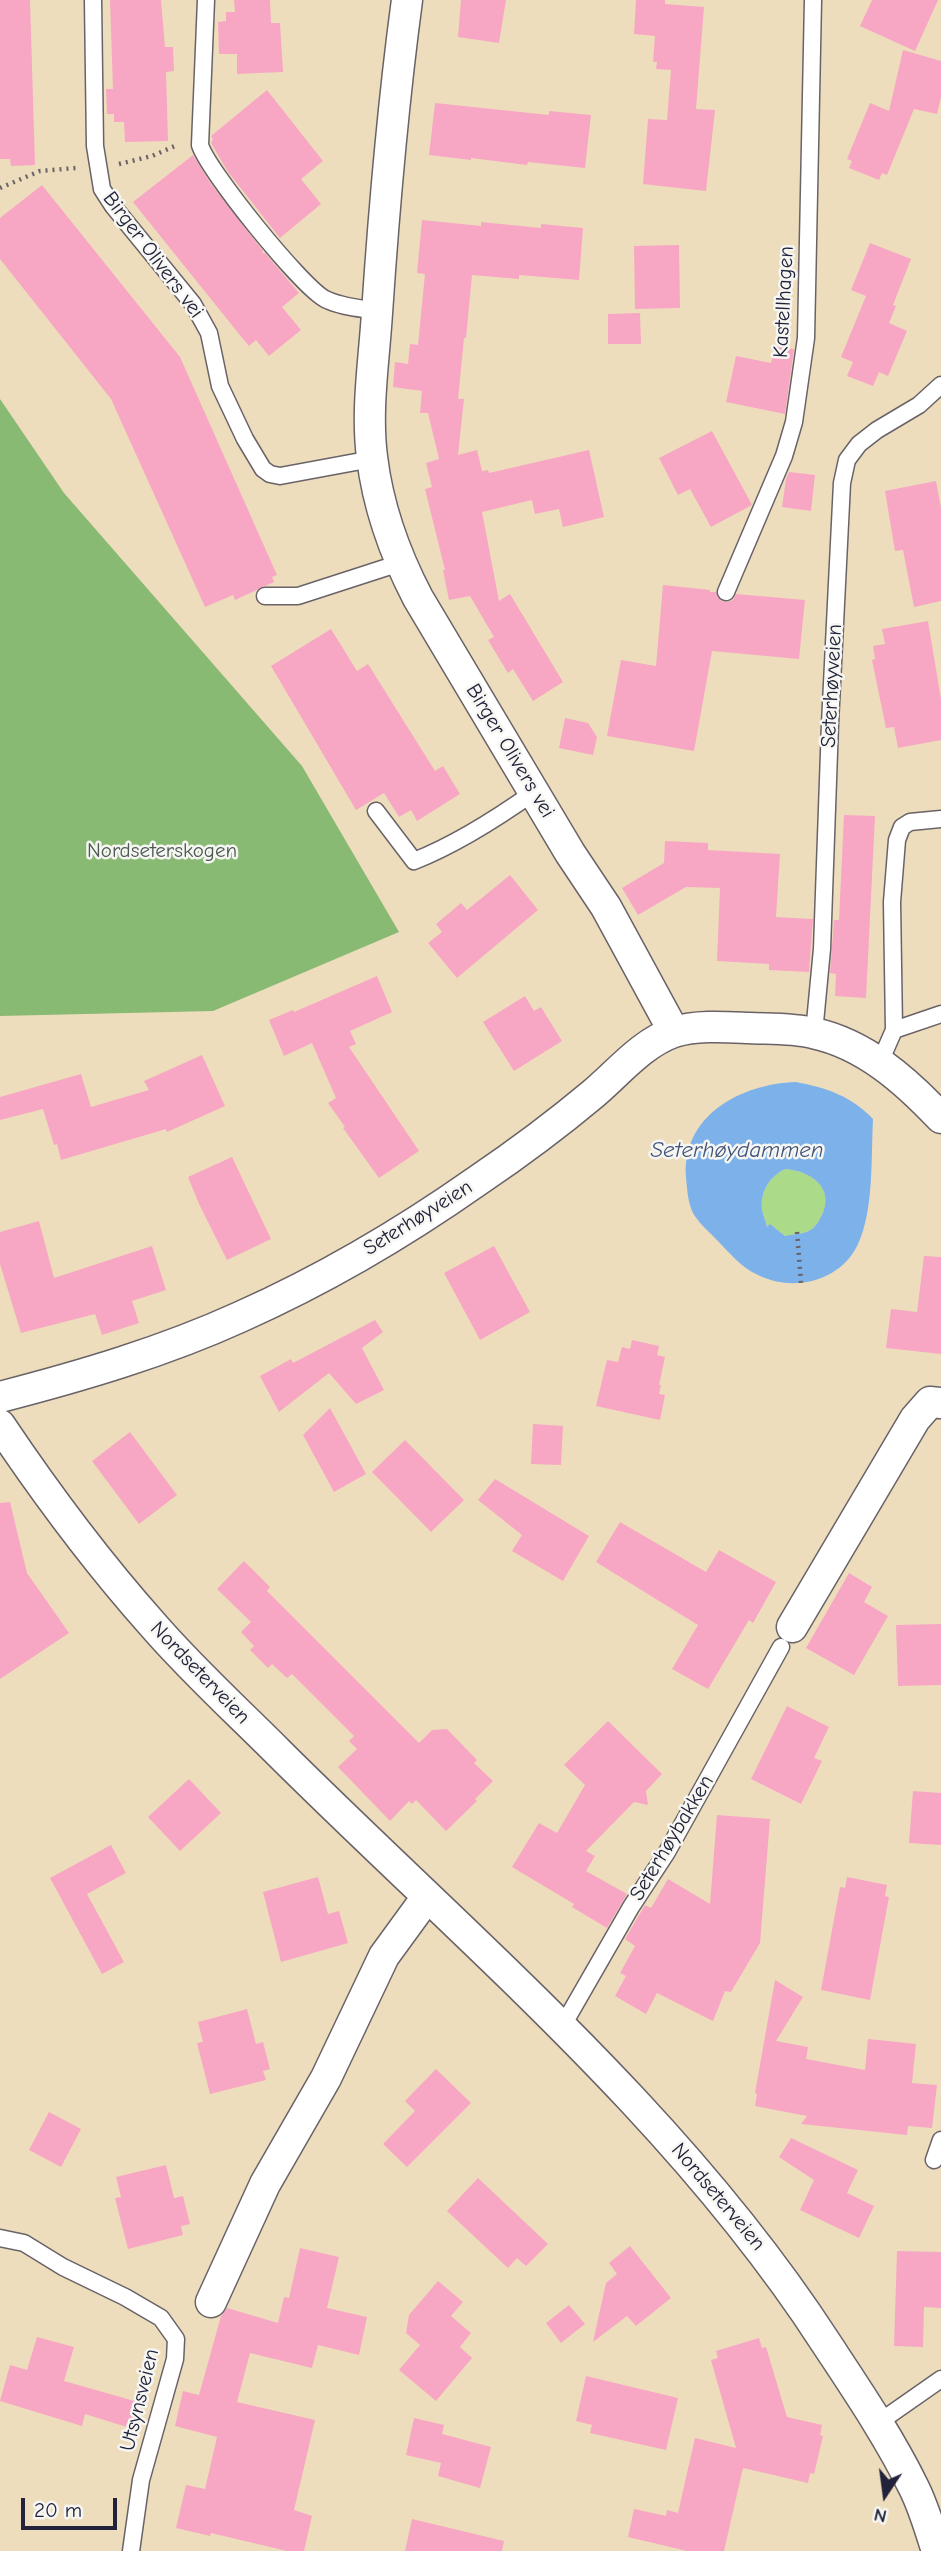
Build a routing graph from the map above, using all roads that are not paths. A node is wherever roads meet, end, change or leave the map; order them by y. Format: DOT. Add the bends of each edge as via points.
graph roads {
  1 [pos="93,0"];
  2 [pos="206,0"];
  3 [pos="407,0"];
  4 [pos="813,0"];
  5 [pos="377,311"];
  6 [pos="941,384"];
  7 [pos="372,459"];
  8 [pos="400,563"];
  9 [pos="726,592"];
  10 [pos="265,596"];
  11 [pos="534,792"];
  12 [pos="376,811"];
  13 [pos="941,819"];
  14 [pos="941,1014"];
  15 [pos="894,1030"];
  16 [pos="674,1032"];
  17 [pos="814,1033"];
  18 [pos="880,1062"];
  19 [pos="941,1118"];
  20 [pos="0,1397"];
  21 [pos="941,1403"];
  22 [pos="0,1425"];
  23 [pos="787,1637"];
  24 [pos="427,1897"];
  25 [pos="562,2027"];
  26 [pos="941,2140"];
  27 [pos="934,2160"];
  28 [pos="0,2238"];
  29 [pos="211,2302"];
  30 [pos="941,2379"];
  31 [pos="878,2424"];
  32 [pos="131,2551"];
  33 [pos="937,2551"];
  1 -- 7 [label="lane, Birger Olivers vei" via="102,189 202,319 214,348 220,386 244,439 263,469 280,476"];
  2 -- 5 [label="lane" via="200,145 209,165 312,289 337,304"];
  3 -- 5 [label="street, Birger Olivers vei"];
  4 -- 9 [label="lane, Kastellhagen" via="806,338 794,422"];
  5 -- 7 [label="street, Birger Olivers vei" via="370,402"];
  6 -- 17 [label="lane, Seterhøyveien" via="919,405 859,444 847,460 842,483 822,949"];
  7 -- 8 [label="street, Birger Olivers vei"];
  8 -- 10 [label="lane" via="298,596"];
  8 -- 11 [label="street, Birger Olivers vei"];
  11 -- 12 [label="lane" via="489,823 414,861"];
  11 -- 16 [label="street, Birger Olivers vei" via="606,907"];
  13 -- 15 [label="lane" via="910,822 902,827 897,840 891,902"];
  14 -- 15 [label="lane"];
  15 -- 18 [label="lane"];
  16 -- 17 [label="street, Seterhøyveien" via="733,1027"];
  16 -- 20 [label="street, Seterhøyveien" via="652,1043 480,1180 340,1267 191,1336 83,1375"];
  17 -- 18 [label="street, Seterhøyveien"];
  18 -- 19 [label="street, Seterhøyveien"];
  21 -- 23 [label="street, Seterhøybakken" via="930,1402 915,1419"];
  22 -- 24 [label="street, Nordseterveien" via="49,1498 153,1626"];
  23 -- 25 [label="lane, Seterhøybakken"];
  24 -- 25 [label="street, Nordseterveien"];
  24 -- 29 [label="street" via="384,1956 326,2078 265,2184"];
  25 -- 31 [label="street, Nordseterveien" via="663,2132 756,2241"];
  26 -- 27 [label="lane"];
  28 -- 32 [label="lane, Utsynsveien" via="24,2243 125,2297 161,2318 176,2339 175,2358 141,2480"];
  30 -- 31 [label="lane"];
  31 -- 33 [label="street, Nordseterveien" via="916,2491"];
}
